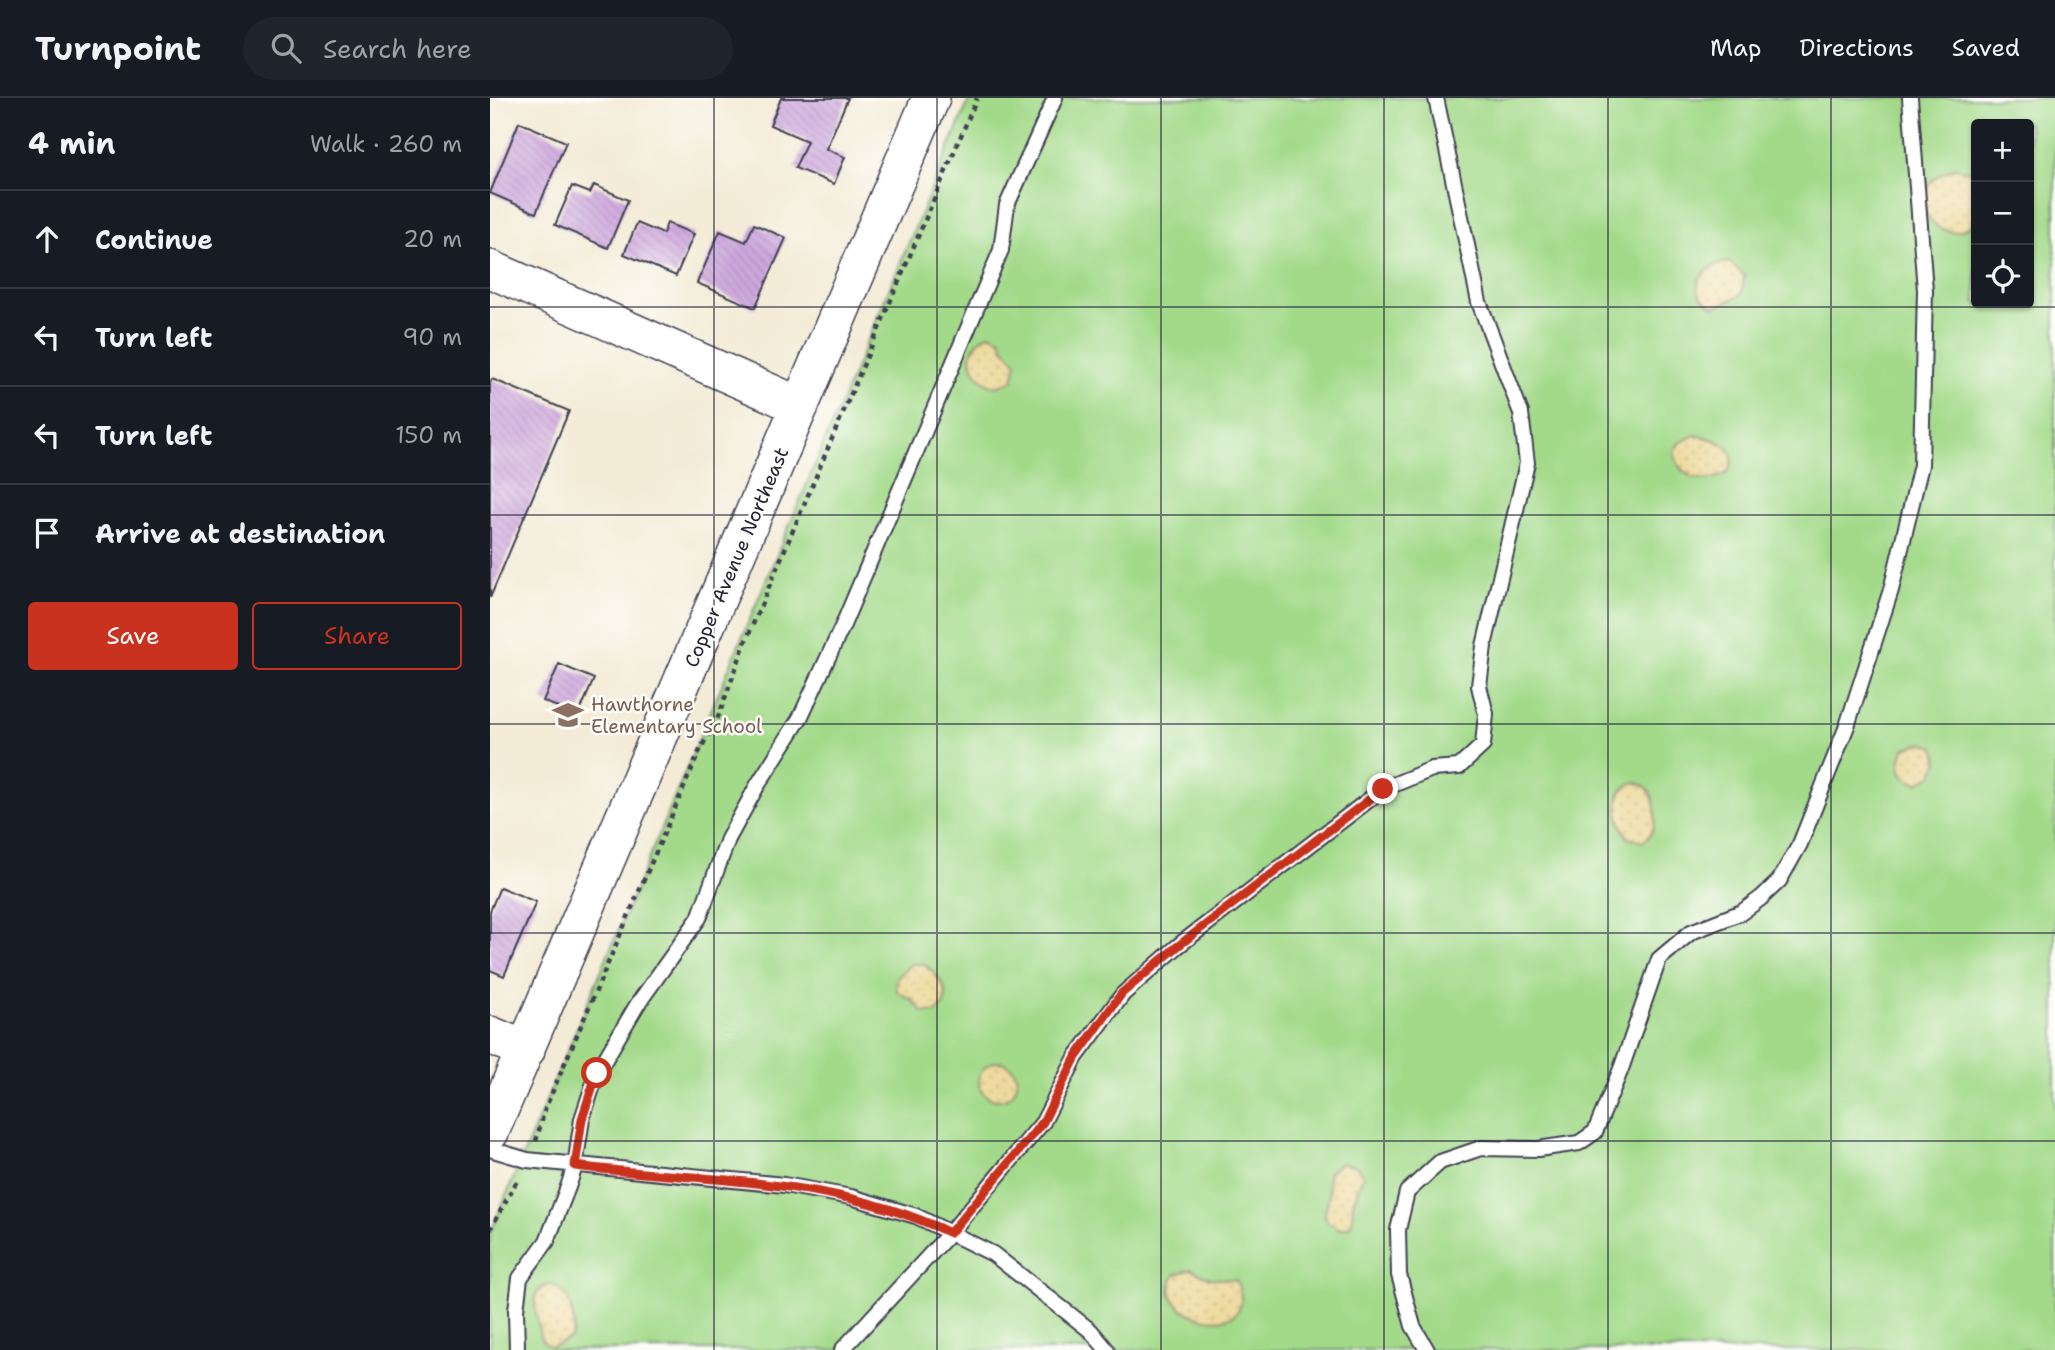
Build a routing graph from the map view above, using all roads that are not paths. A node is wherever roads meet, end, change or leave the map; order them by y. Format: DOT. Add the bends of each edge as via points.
graph roads {
  1 [pos="931,98"];
  2 [pos="1055,98"];
  3 [pos="1436,98"];
  4 [pos="1910,98"];
  5 [pos="490,269"];
  6 [pos="800,406"];
  7 [pos="490,1035"];
  8 [pos="526,1050"];
  9 [pos="490,1132"];
  10 [pos="490,1149"];
  11 [pos="575,1166"];
  12 [pos="950,1233"];
  13 [pos="517,1350"];
  14 [pos="842,1350"];
  15 [pos="1107,1350"];
  16 [pos="1427,1350"];
  1 -- 6 [label="street, Copper Avenue Northeast"];
  2 -- 11 [label="lane" via="1007,205 1001,250 838,636 800,718 728,839 699,918 637,1005 597,1073 582,1119"];
  3 -- 12 [label="lane" via="1479,302 1521,413 1527,463 1484,646 1479,686 1486,714 1483,746 1459,767 1432,769 1383,789 1122,993 1076,1057 1043,1122"];
  4 -- 16 [label="lane" via="1925,290 1921,465 1891,590 1847,726 1800,844 1779,881 1742,912 1691,932 1659,960 1595,1132 1579,1143 1538,1149 1481,1148 1440,1162 1407,1192 1398,1230 1399,1275 1413,1325"];
  5 -- 6 [label="street"];
  6 -- 8 [label="street, Copper Avenue Northeast"];
  7 -- 8 [label="street"];
  8 -- 9 [label="street, Copper Avenue Northeast"];
  10 -- 11 [label="lane" via="527,1160"];
  11 -- 12 [label="lane" via="784,1185 916,1216"];
  11 -- 13 [label="lane" via="547,1241 520,1278"];
  12 -- 14 [label="lane"];
  12 -- 15 [label="lane" via="993,1254 1091,1331"];
}
